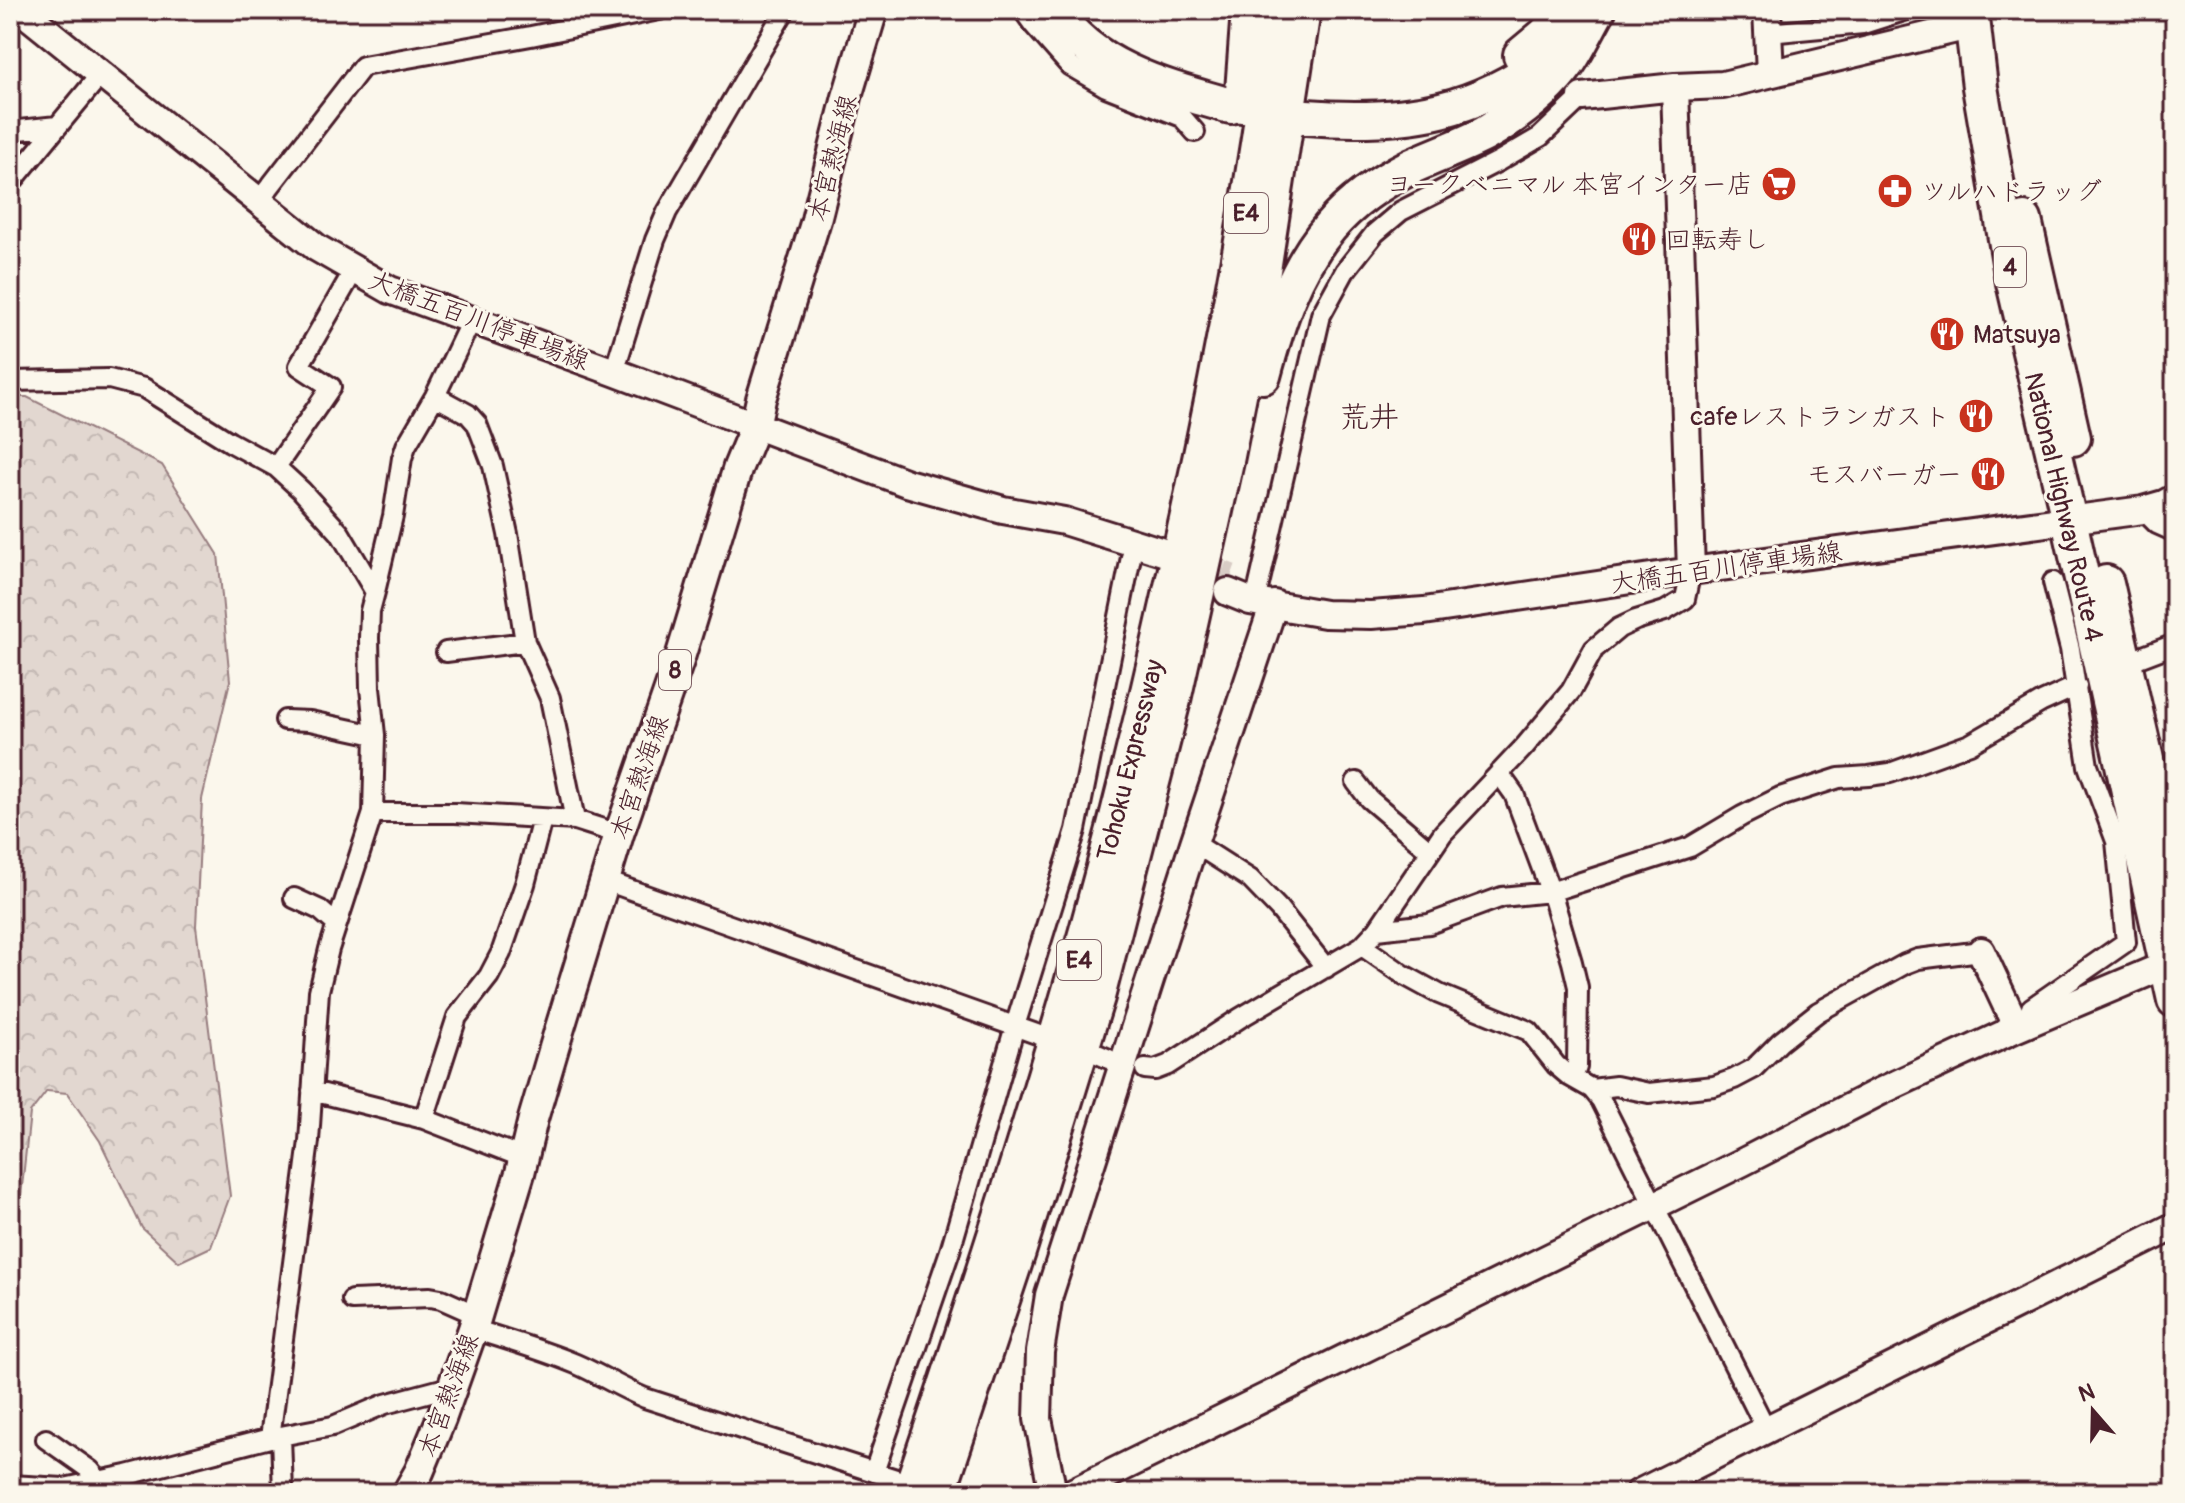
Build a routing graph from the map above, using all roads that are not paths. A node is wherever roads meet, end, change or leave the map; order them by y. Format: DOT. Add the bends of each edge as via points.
graph roads {
  1 [pos="21,10"];
  2 [pos="659,10"];
  3 [pos="785,10"];
  4 [pos="873,10"];
  5 [pos="1023,10"];
  6 [pos="1054,10"];
  7 [pos="1075,10"];
  8 [pos="1249,10"];
  9 [pos="1277,10"];
  10 [pos="1303,10"];
  11 [pos="1907,10"];
  12 [pos="1585,14"];
  13 [pos="1979,15"];
  14 [pos="1768,22"];
  15 [pos="1770,73"];
  16 [pos="100,75"];
  17 [pos="1675,87"];
  18 [pos="1582,97"];
  19 [pos="1306,109"];
  20 [pos="57,126"];
  21 [pos="10,131"];
  22 [pos="1195,132"];
  23 [pos="10,184"];
  24 [pos="258,202"];
  25 [pos="354,270"];
  26 [pos="471,321"];
  27 [pos="614,372"];
  28 [pos="10,381"];
  29 [pos="435,396"];
  30 [pos="1210,416"];
  31 [pos="755,426"];
  32 [pos="276,467"];
  33 [pos="2175,498"];
  34 [pos="1003,510"];
  35 [pos="2143,510"];
  36 [pos="2080,518"];
  37 [pos="2175,532"];
  38 [pos="1131,557"];
  39 [pos="1691,571"];
  40 [pos="2053,582"];
  41 [pos="1229,584"];
  42 [pos="375,592"];
  43 [pos="1266,597"];
  44 [pos="525,642"];
  45 [pos="2175,644"];
  46 [pos="446,652"];
  47 [pos="2125,663"];
  48 [pos="2077,686"];
  49 [pos="1173,700"];
  50 [pos="285,720"];
  51 [pos="375,735"];
  52 [pos="1499,773"];
  53 [pos="1356,782"];
  54 [pos="373,813"];
  55 [pos="542,819"];
  56 [pos="575,820"];
  57 [pos="619,834"];
  58 [pos="1194,843"];
  59 [pos="1429,850"];
  60 [pos="606,881"];
  61 [pos="2175,887"];
  62 [pos="1550,892"];
  63 [pos="294,898"];
  64 [pos="336,924"];
  65 [pos="1377,930"];
  66 [pos="1362,946"];
  67 [pos="1981,951"];
  68 [pos="2166,965"];
  69 [pos="1326,968"];
  70 [pos="2175,1000"];
  71 [pos="1015,1026"];
  72 [pos="2022,1026"];
  73 [pos="1042,1036"];
  74 [pos="1145,1069"];
  75 [pos="1573,1078"];
  76 [pos="1592,1089"];
  77 [pos="312,1091"];
  78 [pos="424,1119"];
  79 [pos="524,1158"];
  80 [pos="1654,1205"];
  81 [pos="2175,1226"];
  82 [pos="352,1300"];
  83 [pos="475,1322"];
  84 [pos="453,1386"];
  85 [pos="1766,1429"];
  86 [pos="275,1437"];
  87 [pos="46,1439"];
  88 [pos="874,1472"];
  89 [pos="131,1474"];
  90 [pos="99,1481"];
  91 [pos="10,1485"];
  92 [pos="903,1486"];
  93 [pos="129,1493"];
  94 [pos="283,1493"];
  95 [pos="407,1493"];
  96 [pos="938,1493"];
  97 [pos="1053,1493"];
  98 [pos="1071,1493"];
  99 [pos="1639,1493"];
  1 -- 16 [label="street, 大橋五百川停車場線"];
  2 -- 24 [label="street" via="363,66"];
  3 -- 27 [label="street" via="667,212"];
  4 -- 31 [label="main road, 本宮熱海線 / 8"];
  5 -- 22 [label="street" via="1078,71 1182,117"];
  6 -- 7 [label="highway" via="1072,34 1115,65 1148,81 1232,97 1126,52"];
  8 -- 30 [label="highway"];
  9 -- 30 [label="highway, Tohoku Expressway / E4"];
  10 -- 49 [label="highway, Tohoku Expressway / E4" via="1262,277"];
  11 -- 14 [label="street" via="1863,24"];
  12 -- 19 [label="highway" via="1536,68 1489,95 1403,117 1339,120"];
  12 -- 49 [label="highway" via="1569,62 1553,81 1483,135 1377,185 1314,247 1281,315 1225,537"];
  13 -- 15 [label="street"];
  13 -- 36 [label="highway, National Highway Route 4 / 4" via="1980,87 2012,274"];
  14 -- 15 [label="street"];
  15 -- 17 [label="street" via="1723,85"];
  16 -- 20 [label="street"];
  16 -- 24 [label="street, 大橋五百川停車場線"];
  17 -- 18 [label="street"];
  17 -- 39 [label="street"];
  18 -- 43 [label="street" via="1540,137 1401,211 1345,271 1321,315"];
  20 -- 21 [label="street"];
  20 -- 23 [label="street"];
  24 -- 25 [label="street, 大橋五百川停車場線"];
  25 -- 26 [label="street, 大橋五百川停車場線"];
  25 -- 32 [label="street" via="299,366 331,387"];
  26 -- 27 [label="street, 大橋五百川停車場線"];
  26 -- 29 [label="street"];
  27 -- 31 [label="street, 大橋五百川停車場線"];
  28 -- 32 [label="street" via="126,382"];
  29 -- 42 [label="street" via="402,458"];
  29 -- 44 [label="street" via="477,424 493,466"];
  30 -- 92 [label="highway, Tohoku Expressway / E4" via="1148,692 1071,987 995,1238"];
  31 -- 34 [label="street, 大橋五百川停車場線" via="907,483"];
  31 -- 57 [label="main road, 本宮熱海線 / 8"];
  32 -- 42 [label="street" via="340,533"];
  33 -- 35 [label="street, 大橋五百川停車場線"];
  34 -- 38 [label="street, 大橋五百川停車場線"];
  34 -- 38 [label="street, 大橋五百川停車場線" via="1064,521 1161,559"];
  35 -- 36 [label="street, 大橋五百川停車場線"];
  35 -- 37 [label="street"];
  36 -- 39 [label="street, 大橋五百川停車場線"];
  36 -- 47 [label="highway, National Highway Route 4 / 4"];
  36 -- 68 [label="highway, National Highway Route 4 / 4"];
  38 -- 71 [label="street" via="1076,830"];
  39 -- 43 [label="street, 大橋五百川停車場線" via="1371,615 1325,614"];
  39 -- 52 [label="street" via="1685,599 1619,628 1594,649 1571,691"];
  40 -- 48 [label="street"];
  41 -- 43 [label="street, 大橋五百川停車場線" via="1250,601"];
  42 -- 51 [label="street" via="369,638"];
  43 -- 58 [label="street"];
  44 -- 46 [label="street"];
  44 -- 56 [label="street" via="550,698"];
  45 -- 47 [label="street"];
  47 -- 61 [label="highway, National Highway Route 4 / 4"];
  48 -- 62 [label="street" via="1970,744 1890,773 1812,785 1742,816 1690,847"];
  48 -- 72 [label="street" via="2088,766 2116,841 2132,940 2031,1008"];
  49 -- 96 [label="highway, Tohoku Expressway / E4" via="1097,997"];
  50 -- 51 [label="street"];
  51 -- 54 [label="street"];
  52 -- 59 [label="street"];
  52 -- 62 [label="street" via="1514,794"];
  53 -- 59 [label="street"];
  54 -- 55 [label="street"];
  54 -- 64 [label="street"];
  55 -- 56 [label="street"];
  55 -- 78 [label="street" via="501,953 457,1017"];
  56 -- 57 [label="street"];
  57 -- 60 [label="main road, 本宮熱海線 / 8"];
  58 -- 69 [label="street" via="1250,879"];
  58 -- 97 [label="street" via="1049,1295 1038,1419"];
  59 -- 65 [label="street"];
  60 -- 71 [label="street"];
  60 -- 79 [label="main road, 本宮熱海線 / 8"];
  62 -- 65 [label="street" via="1502,897 1429,924"];
  62 -- 75 [label="street" via="1578,987"];
  63 -- 64 [label="street"];
  64 -- 77 [label="street" via="319,991"];
  65 -- 66 [label="street"];
  66 -- 69 [label="street"];
  66 -- 75 [label="street" via="1439,994 1529,1031"];
  67 -- 72 [label="street"];
  67 -- 76 [label="street" via="1905,964 1818,1012 1753,1069 1734,1079 1649,1093 1616,1086"];
  68 -- 70 [label="highway, National Highway Route 4 / 4"];
  68 -- 72 [label="street"];
  69 -- 74 [label="street" via="1168,1065"];
  71 -- 73 [label="street"];
  71 -- 88 [label="street" via="950,1251"];
  72 -- 80 [label="street"];
  75 -- 76 [label="street"];
  76 -- 80 [label="street"];
  77 -- 78 [label="street"];
  77 -- 86 [label="street"];
  78 -- 79 [label="street"];
  79 -- 83 [label="main road, 本宮熱海線 / 8"];
  80 -- 85 [label="street"];
  80 -- 98 [label="street"];
  81 -- 85 [label="street"];
  82 -- 83 [label="street" via="430,1297"];
  83 -- 84 [label="main road, 本宮熱海線 / 8"];
  83 -- 88 [label="street" via="645,1398"];
  84 -- 86 [label="street" via="385,1404 333,1426"];
  84 -- 95 [label="main road, 本宮熱海線 / 8"];
  85 -- 99 [label="street"];
  86 -- 89 [label="street"];
  86 -- 94 [label="street"];
  87 -- 90 [label="street"];
  88 -- 92 [label="street"];
  89 -- 90 [label="street"];
  89 -- 93 [label="street"];
  90 -- 91 [label="street" via="64,1488"];
}
